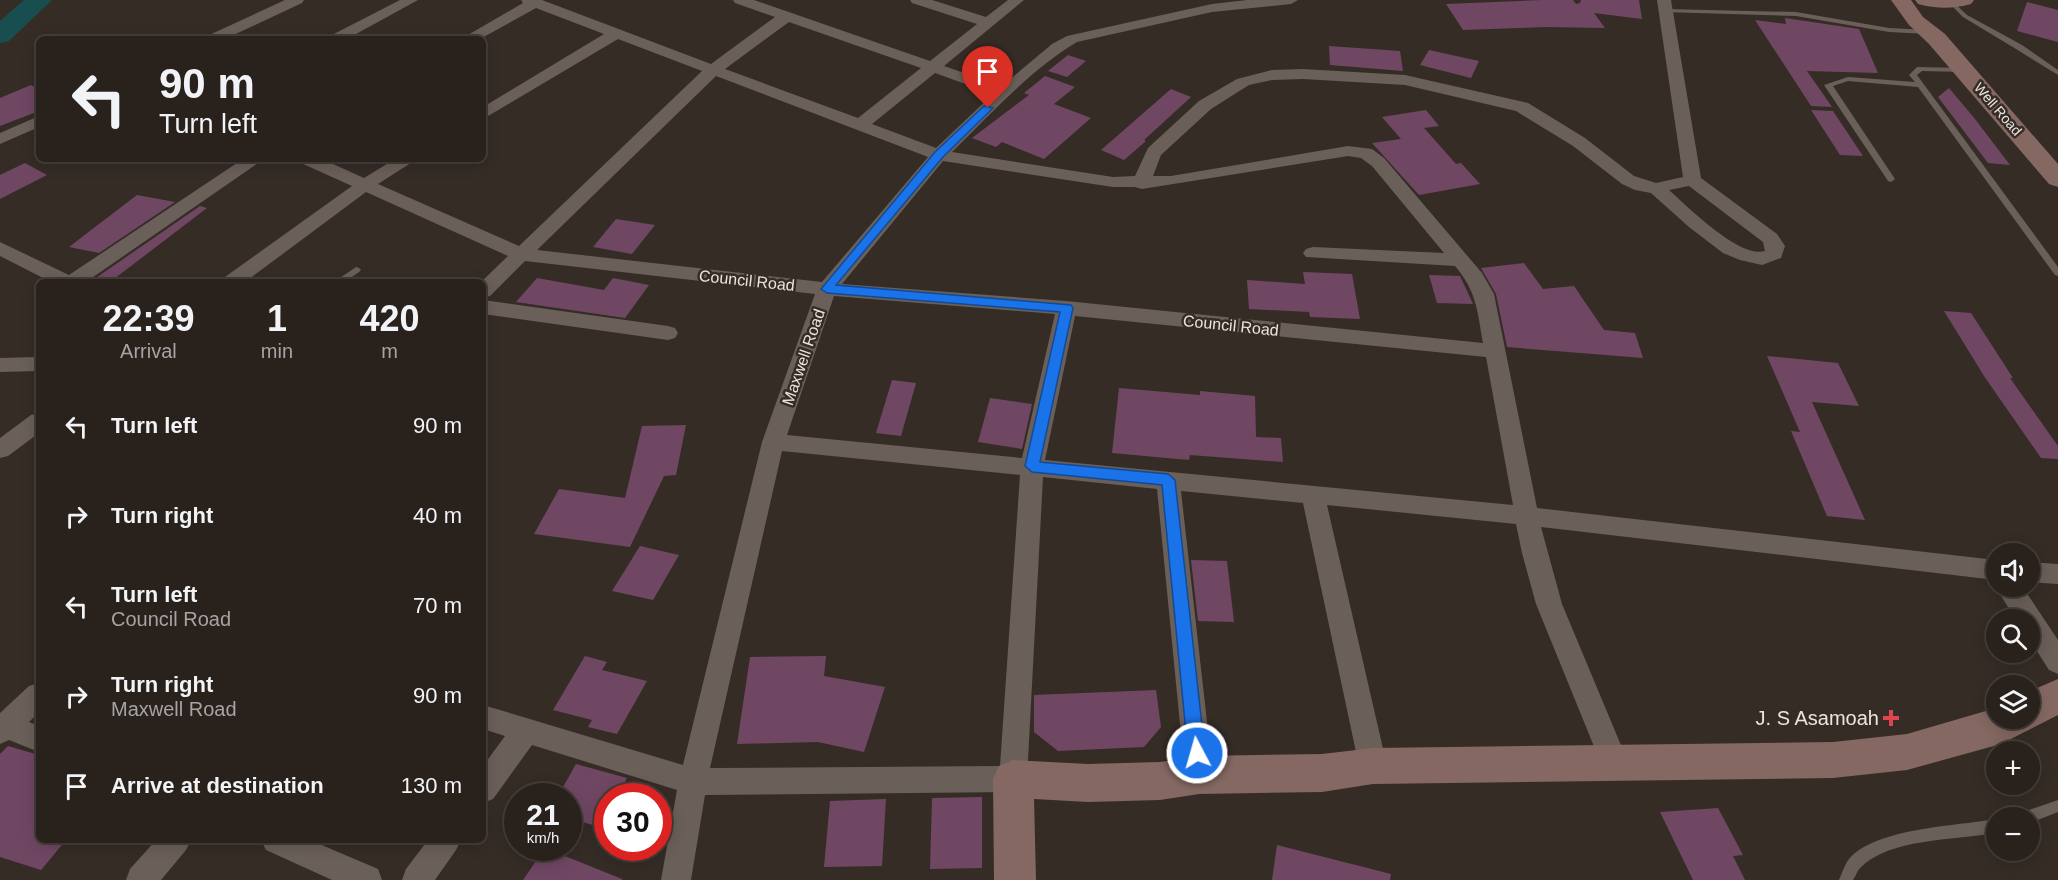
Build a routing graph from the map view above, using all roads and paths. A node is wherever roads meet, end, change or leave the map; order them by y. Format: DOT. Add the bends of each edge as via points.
graph roads {
  1 [pos="297,0"];
  2 [pos="411,0"];
  3 [pos="740,0"];
  4 [pos="917,0"];
  5 [pos="1017,0"];
  6 [pos="1291,0"];
  7 [pos="1902,0"];
  8 [pos="532,1"];
  9 [pos="1946,1"];
  10 [pos="1665,5"];
  11 [pos="787,16"];
  12 [pos="988,23"];
  13 [pos="617,33"];
  14 [pos="219,36"];
  15 [pos="341,36"];
  16 [pos="474,36"];
  17 [pos="1932,36"];
  18 [pos="2036,58"];
  19 [pos="2058,63"];
  20 [pos="935,67"];
  21 [pos="714,69"];
  22 [pos="1963,70"];
  23 [pos="2058,73"];
  24 [pos="1919,85"];
  25 [pos="1004,92"];
  26 [pos="486,112"];
  27 [pos="860,125"];
  28 [pos="34,128"];
  29 [pos="0,139"];
  30 [pos="939,154"];
  31 [pos="251,162"];
  32 [pos="314,162"];
  33 [pos="403,162"];
  34 [pos="2058,178"];
  35 [pos="1891,179"];
  36 [pos="1692,180"];
  37 [pos="1142,184"];
  38 [pos="364,185"];
  39 [pos="1656,188"];
  40 [pos="0,248"];
  41 [pos="1313,253"];
  42 [pos="523,255"];
  43 [pos="1460,260"];
  44 [pos="356,270"];
  45 [pos="2058,273"];
  46 [pos="61,279"];
  47 [pos="76,279"];
  48 [pos="236,279"];
  49 [pos="343,279"];
  50 [pos="486,288"];
  51 [pos="827,289"];
  52 [pos="486,307"];
  53 [pos="1066,308"];
  54 [pos="668,333"];
  55 [pos="1494,351"];
  56 [pos="36,364"];
  57 [pos="0,365"];
  58 [pos="36,423"];
  59 [pos="773,442"];
  60 [pos="0,450"];
  61 [pos="1032,466"];
  62 [pos="1168,480"];
  63 [pos="1313,496"];
  64 [pos="1528,516"];
  65 [pos="1986,569"];
  66 [pos="2040,573"];
  67 [pos="2058,574"];
  68 [pos="2015,597"];
  69 [pos="2058,662"];
  70 [pos="2058,696"];
  71 [pos="36,698"];
  72 [pos="2040,705"];
  73 [pos="486,718"];
  74 [pos="3,729"];
  75 [pos="1990,729"];
  76 [pos="525,732"];
  77 [pos="36,739"];
  78 [pos="1614,762"];
  79 [pos="1373,766"];
  80 [pos="1199,775"];
  81 [pos="1013,778"];
  82 [pos="693,782"];
  83 [pos="486,785"];
  84 [pos="2058,806"];
  85 [pos="2040,813"];
  86 [pos="1986,828"];
  87 [pos="173,843"];
  88 [pos="283,843"];
  89 [pos="444,843"];
  90 [pos="141,880"];
  91 [pos="368,880"];
  92 [pos="417,880"];
  93 [pos="676,880"];
  94 [pos="1015,880"];
  95 [pos="1846,880"];
  1 -- 14 [label="street"];
  2 -- 15 [label="street"];
  3 -- 11 [label="street"];
  4 -- 12 [label="street"];
  5 -- 12 [label="street"];
  6 -- 25 [label="street, Maxwell Road" via="1212,8 1072,39"];
  7 -- 17 [label="street, Well Road"];
  8 -- 13 [label="street"];
  8 -- 16 [label="street"];
  9 -- 17 [label="street" via="1935,16"];
  9 -- 18 [label="lane"];
  10 -- 17 [label="lane" via="1796,14"];
  10 -- 36 [label="street"];
  11 -- 20 [label="street"];
  11 -- 21 [label="street"];
  12 -- 20 [label="street"];
  13 -- 21 [label="street"];
  13 -- 26 [label="street"];
  17 -- 22 [label="street, Well Road"];
  18 -- 19 [label="lane"];
  18 -- 23 [label="lane"];
  20 -- 25 [label="street"];
  20 -- 27 [label="street"];
  21 -- 27 [label="street"];
  21 -- 42 [label="street"];
  22 -- 24 [label="lane" via="1920,69 1913,75"];
  22 -- 34 [label="street, Well Road"];
  24 -- 35 [label="lane" via="1848,79 1828,85"];
  24 -- 45 [label="lane"];
  25 -- 30 [label="street, Maxwell Road"];
  27 -- 30 [label="street"];
  28 -- 29 [label="street"];
  30 -- 37 [label="street"];
  30 -- 51 [label="street, Maxwell Road"];
  31 -- 47 [label="street"];
  32 -- 38 [label="street, Council Road"];
  33 -- 38 [label="street"];
  36 -- 39 [label="street"];
  36 -- 39 [label="street" via="1770,238 1774,254 1761,260 1730,249"];
  37 -- 39 [label="street" via="1154,152 1205,105 1244,82 1272,75 1303,74 1405,81 1522,108 1579,142 1628,180"];
  37 -- 43 [label="street" via="1348,151 1366,153 1378,162"];
  38 -- 42 [label="street, Council Road"];
  38 -- 48 [label="street"];
  40 -- 46 [label="street"];
  41 -- 43 [label="street"];
  42 -- 50 [label="street"];
  42 -- 51 [label="street, Council Road"];
  43 -- 55 [label="street" via="1484,294"];
  44 -- 49 [label="lane"];
  51 -- 53 [label="street, Council Road"];
  51 -- 59 [label="street, Maxwell Road"];
  52 -- 54 [label="street"];
  53 -- 55 [label="street, Council Road"];
  53 -- 61 [label="street"];
  55 -- 64 [label="street"];
  56 -- 57 [label="street"];
  58 -- 60 [label="street"];
  59 -- 61 [label="street"];
  59 -- 82 [label="street, Maxwell Road"];
  61 -- 62 [label="street"];
  61 -- 81 [label="street"];
  62 -- 63 [label="street"];
  62 -- 80 [label="street"];
  63 -- 64 [label="street"];
  63 -- 79 [label="street"];
  64 -- 65 [label="street"];
  64 -- 78 [label="street" via="1549,604"];
  66 -- 67 [label="street"];
  68 -- 69 [label="street"];
  70 -- 72 [label="street"];
  71 -- 74 [label="street"];
  73 -- 76 [label="street"];
  74 -- 77 [label="street"];
  75 -- 78 [label="street" via="1907,752 1833,760"];
  76 -- 82 [label="street"];
  76 -- 83 [label="street"];
  78 -- 79 [label="street"];
  79 -- 80 [label="street" via="1322,773"];
  80 -- 81 [label="street" via="1160,781 1088,783"];
  81 -- 82 [label="street"];
  81 -- 94 [label="street"];
  82 -- 93 [label="street, Maxwell Road"];
  84 -- 85 [label="lane"];
  86 -- 95 [label="lane" via="1879,846 1853,863"];
  87 -- 90 [label="street"];
  88 -- 91 [label="street"];
  89 -- 92 [label="street"];
}
